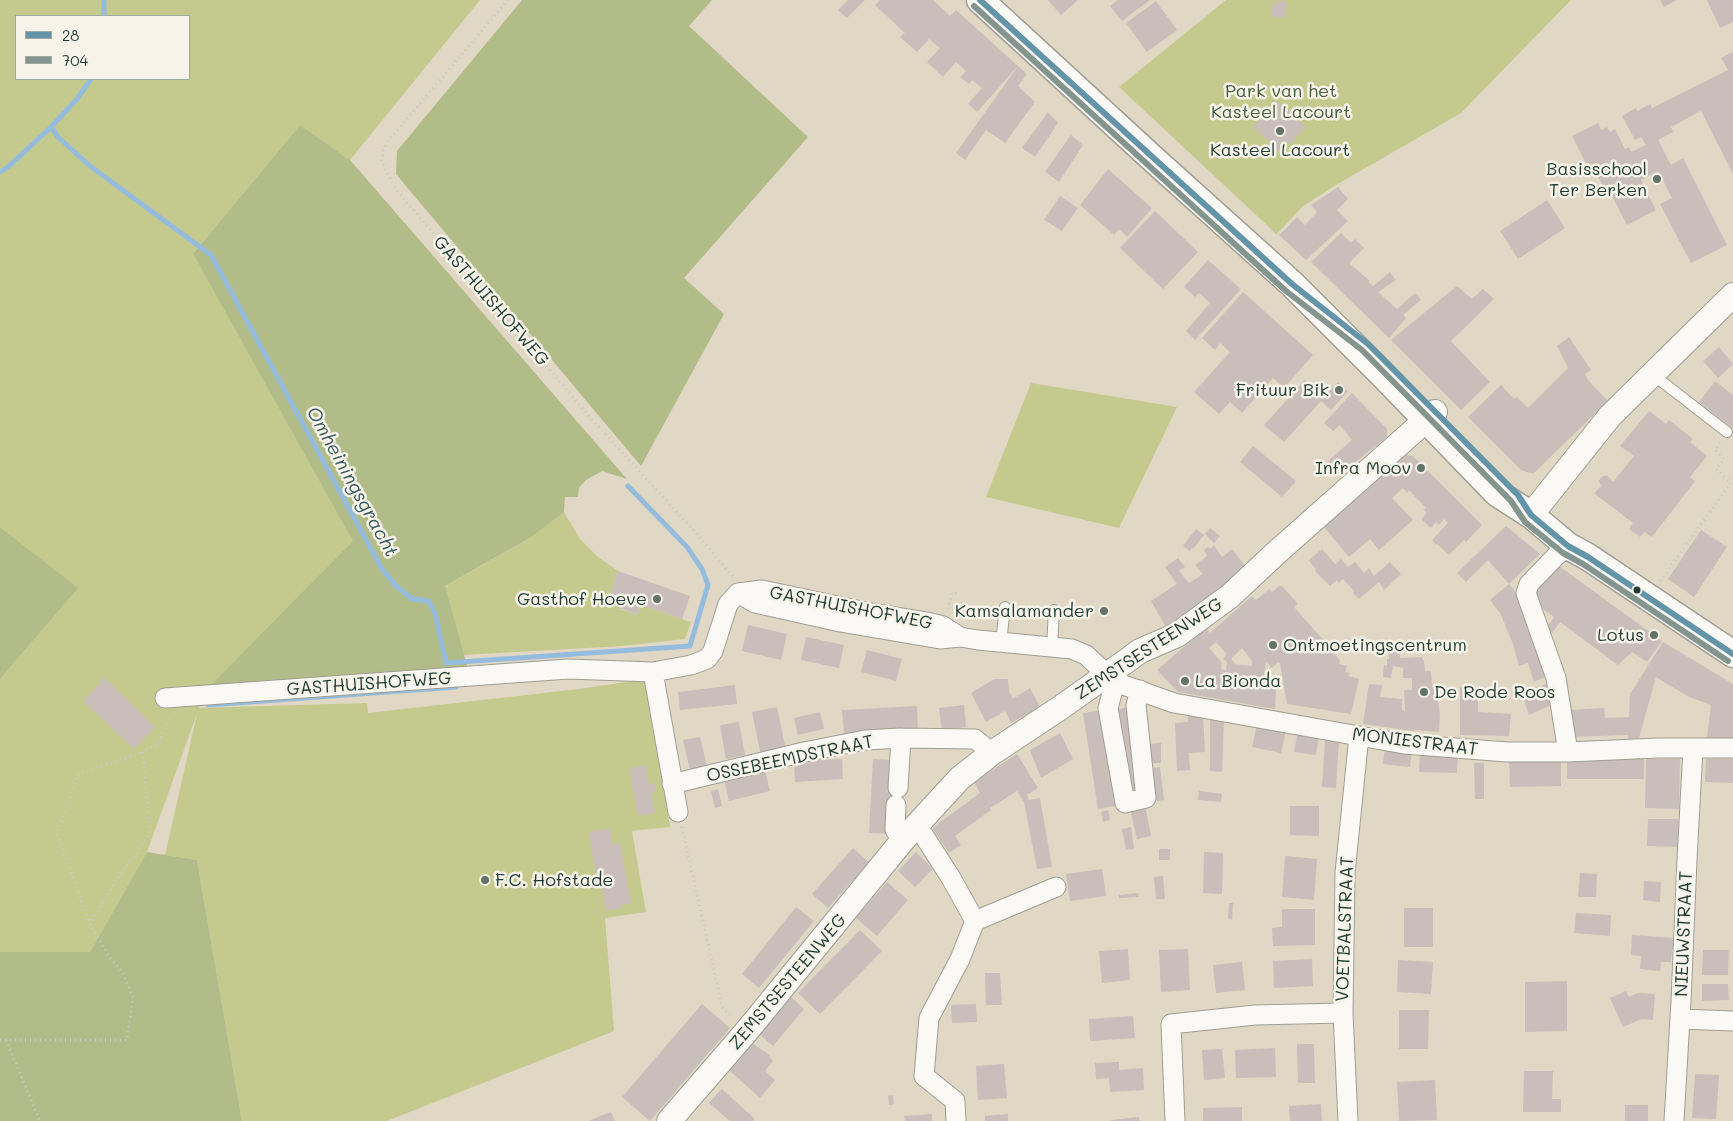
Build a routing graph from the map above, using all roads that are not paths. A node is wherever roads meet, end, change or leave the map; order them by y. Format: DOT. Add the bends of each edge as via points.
graph roads {
  1 [pos="980,0"];
  2 [pos="1733,295"];
  3 [pos="1652,374"];
  4 [pos="1430,416"];
  5 [pos="1727,432"];
  6 [pos="1531,515"];
  7 [pos="1568,546"];
  8 [pos="1005,606"];
  9 [pos="1054,610"];
  10 [pos="1000,642"];
  11 [pos="1052,647"];
  12 [pos="1733,654"];
  13 [pos="653,672"];
  14 [pos="1111,678"];
  15 [pos="1140,690"];
  16 [pos="165,698"];
  17 [pos="1359,736"];
  18 [pos="901,738"];
  19 [pos="1693,748"];
  20 [pos="1733,748"];
  21 [pos="1568,752"];
  22 [pos="992,753"];
  23 [pos="672,784"];
  24 [pos="678,812"];
  25 [pos="910,833"];
  26 [pos="1056,887"];
  27 [pos="975,921"];
  28 [pos="1342,1013"];
  29 [pos="1680,1019"];
  30 [pos="1733,1021"];
  31 [pos="669,1121"];
  32 [pos="956,1121"];
  33 [pos="1176,1121"];
  34 [pos="1348,1121"];
  35 [pos="1674,1121"];
  1 -- 4 [label="main road" via="1292,284 1381,373"];
  2 -- 3 [label="street"];
  3 -- 5 [label="lane"];
  3 -- 6 [label="street" via="1610,416"];
  4 -- 6 [label="main road" via="1497,493"];
  4 -- 14 [label="street, ZEMSTSESTEENWEG" via="1230,596 1177,634 1140,651"];
  6 -- 7 [label="main road"];
  7 -- 12 [label="main road"];
  7 -- 21 [label="street" via="1529,584 1526,593 1556,678"];
  8 -- 10 [label="lane"];
  9 -- 11 [label="lane"];
  10 -- 11 [label="street, GASTHUISHOFWEG"];
  10 -- 13 [label="street, GASTHUISHOFWEG" via="960,637 940,639 900,625 778,601 755,602 738,593 728,604 713,651 706,659"];
  11 -- 14 [label="street, GASTHUISHOFWEG" via="1072,649 1086,655"];
  13 -- 16 [label="street, GASTHUISHOFWEG" via="568,669"];
  13 -- 23 [label="street"];
  14 -- 15 [label="street, MONIESTRAAT"];
  14 -- 15 [label="street" via="1108,708 1125,803 1146,798 1136,705"];
  14 -- 22 [label="street, ZEMSTSESTEENWEG"];
  15 -- 17 [label="street, MONIESTRAAT" via="1174,703"];
  17 -- 21 [label="street, MONIESTRAAT" via="1404,744 1506,752"];
  17 -- 28 [label="street, VOETBALSTRAAT" via="1345,873"];
  18 -- 22 [label="street, OSSEBEEMDSTRAAT" via="975,739"];
  18 -- 23 [label="street, OSSEBEEMDSTRAAT" via="865,740 804,752"];
  18 -- 25 [label="street" via="895,830"];
  19 -- 20 [label="street, MONIESTRAAT"];
  19 -- 21 [label="street, MONIESTRAAT"];
  19 -- 29 [label="street, NIEUWSTRAAT"];
  22 -- 25 [label="street, ZEMSTSESTEENWEG" via="960,778"];
  23 -- 24 [label="street"];
  25 -- 27 [label="street" via="951,878"];
  25 -- 31 [label="street, ZEMSTSESTEENWEG"];
  26 -- 27 [label="street"];
  27 -- 32 [label="street" via="960,959 928,1018 924,1076 955,1101"];
  28 -- 33 [label="street" via="1255,1016 1171,1024"];
  28 -- 34 [label="street, VOETBALSTRAAT"];
  29 -- 30 [label="street"];
  29 -- 35 [label="street, NIEUWSTRAAT"];
}
